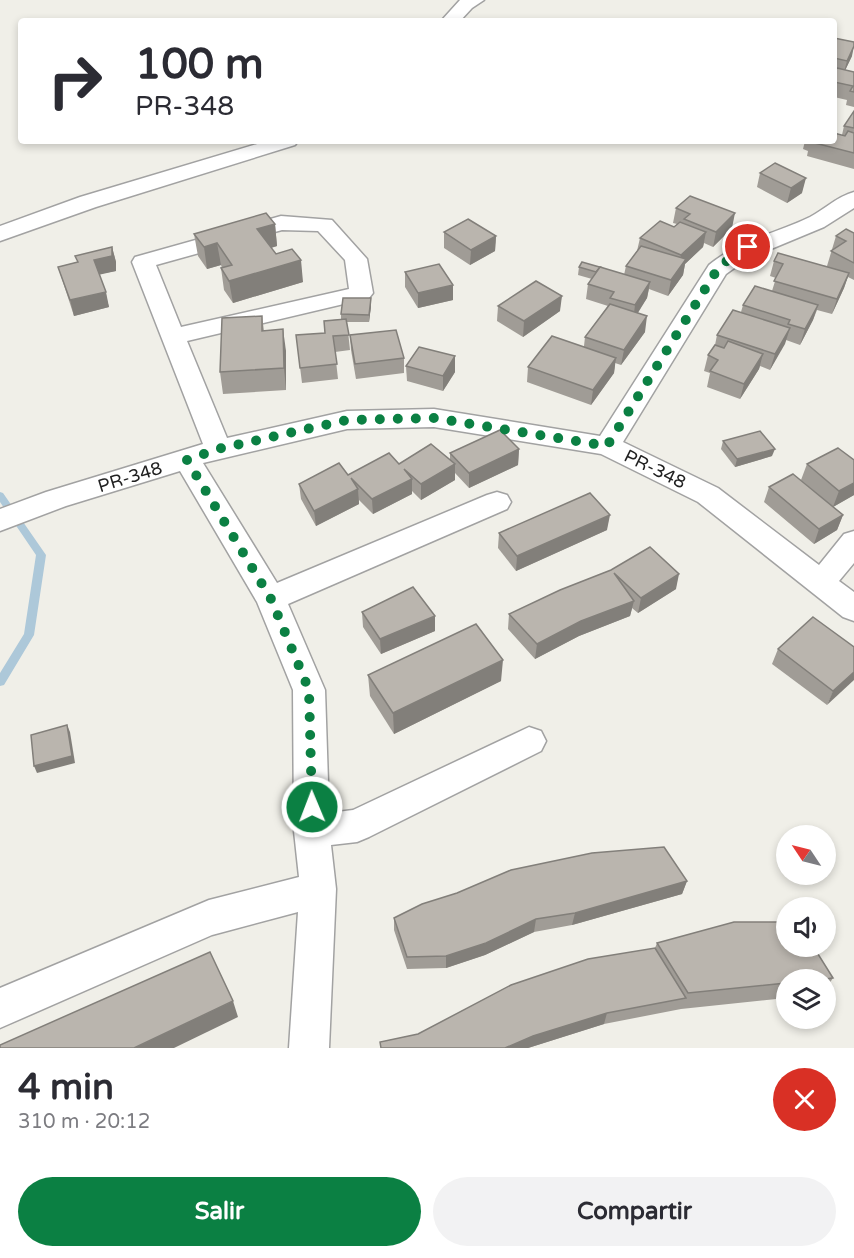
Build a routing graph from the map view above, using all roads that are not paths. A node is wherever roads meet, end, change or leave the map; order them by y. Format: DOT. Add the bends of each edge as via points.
graph roads {
  1 [pos="475,0"];
  2 [pos="453,18"];
  3 [pos="278,144"];
  4 [pos="854,198"];
  5 [pos="0,234"];
  6 [pos="174,336"];
  7 [pos="607,446"];
  8 [pos="218,449"];
  9 [pos="187,460"];
  10 [pos="497,502"];
  11 [pos="0,520"];
  12 [pos="854,542"];
  13 [pos="821,582"];
  14 [pos="271,599"];
  15 [pos="854,609"];
  16 [pos="530,741"];
  17 [pos="312,831"];
  18 [pos="318,890"];
  19 [pos="0,1008"];
  20 [pos="309,1048"];
  1 -- 2 [label="street"];
  3 -- 5 [label="street" via="88,202"];
  4 -- 7 [label="street" via="809,226 748,247 717,270"];
  6 -- 6 [label="street" via="361,293 356,259 324,225 281,223 143,262"];
  6 -- 8 [label="street"];
  7 -- 8 [label="street, PR-348 / PR-348" via="434,418 347,420"];
  7 -- 13 [label="street, PR-348 / PR-348" via="708,495"];
  8 -- 9 [label="street, PR-348 / PR-348"];
  9 -- 11 [label="street, PR-348 / PR-348"];
  9 -- 14 [label="street"];
  10 -- 14 [label="street"];
  12 -- 13 [label="street"];
  13 -- 15 [label="street, PR-348 / PR-348"];
  14 -- 17 [label="street" via="309,690"];
  16 -- 17 [label="street" via="357,826"];
  17 -- 18 [label="street"];
  18 -- 19 [label="street" via="209,918"];
  18 -- 20 [label="street"];
}
